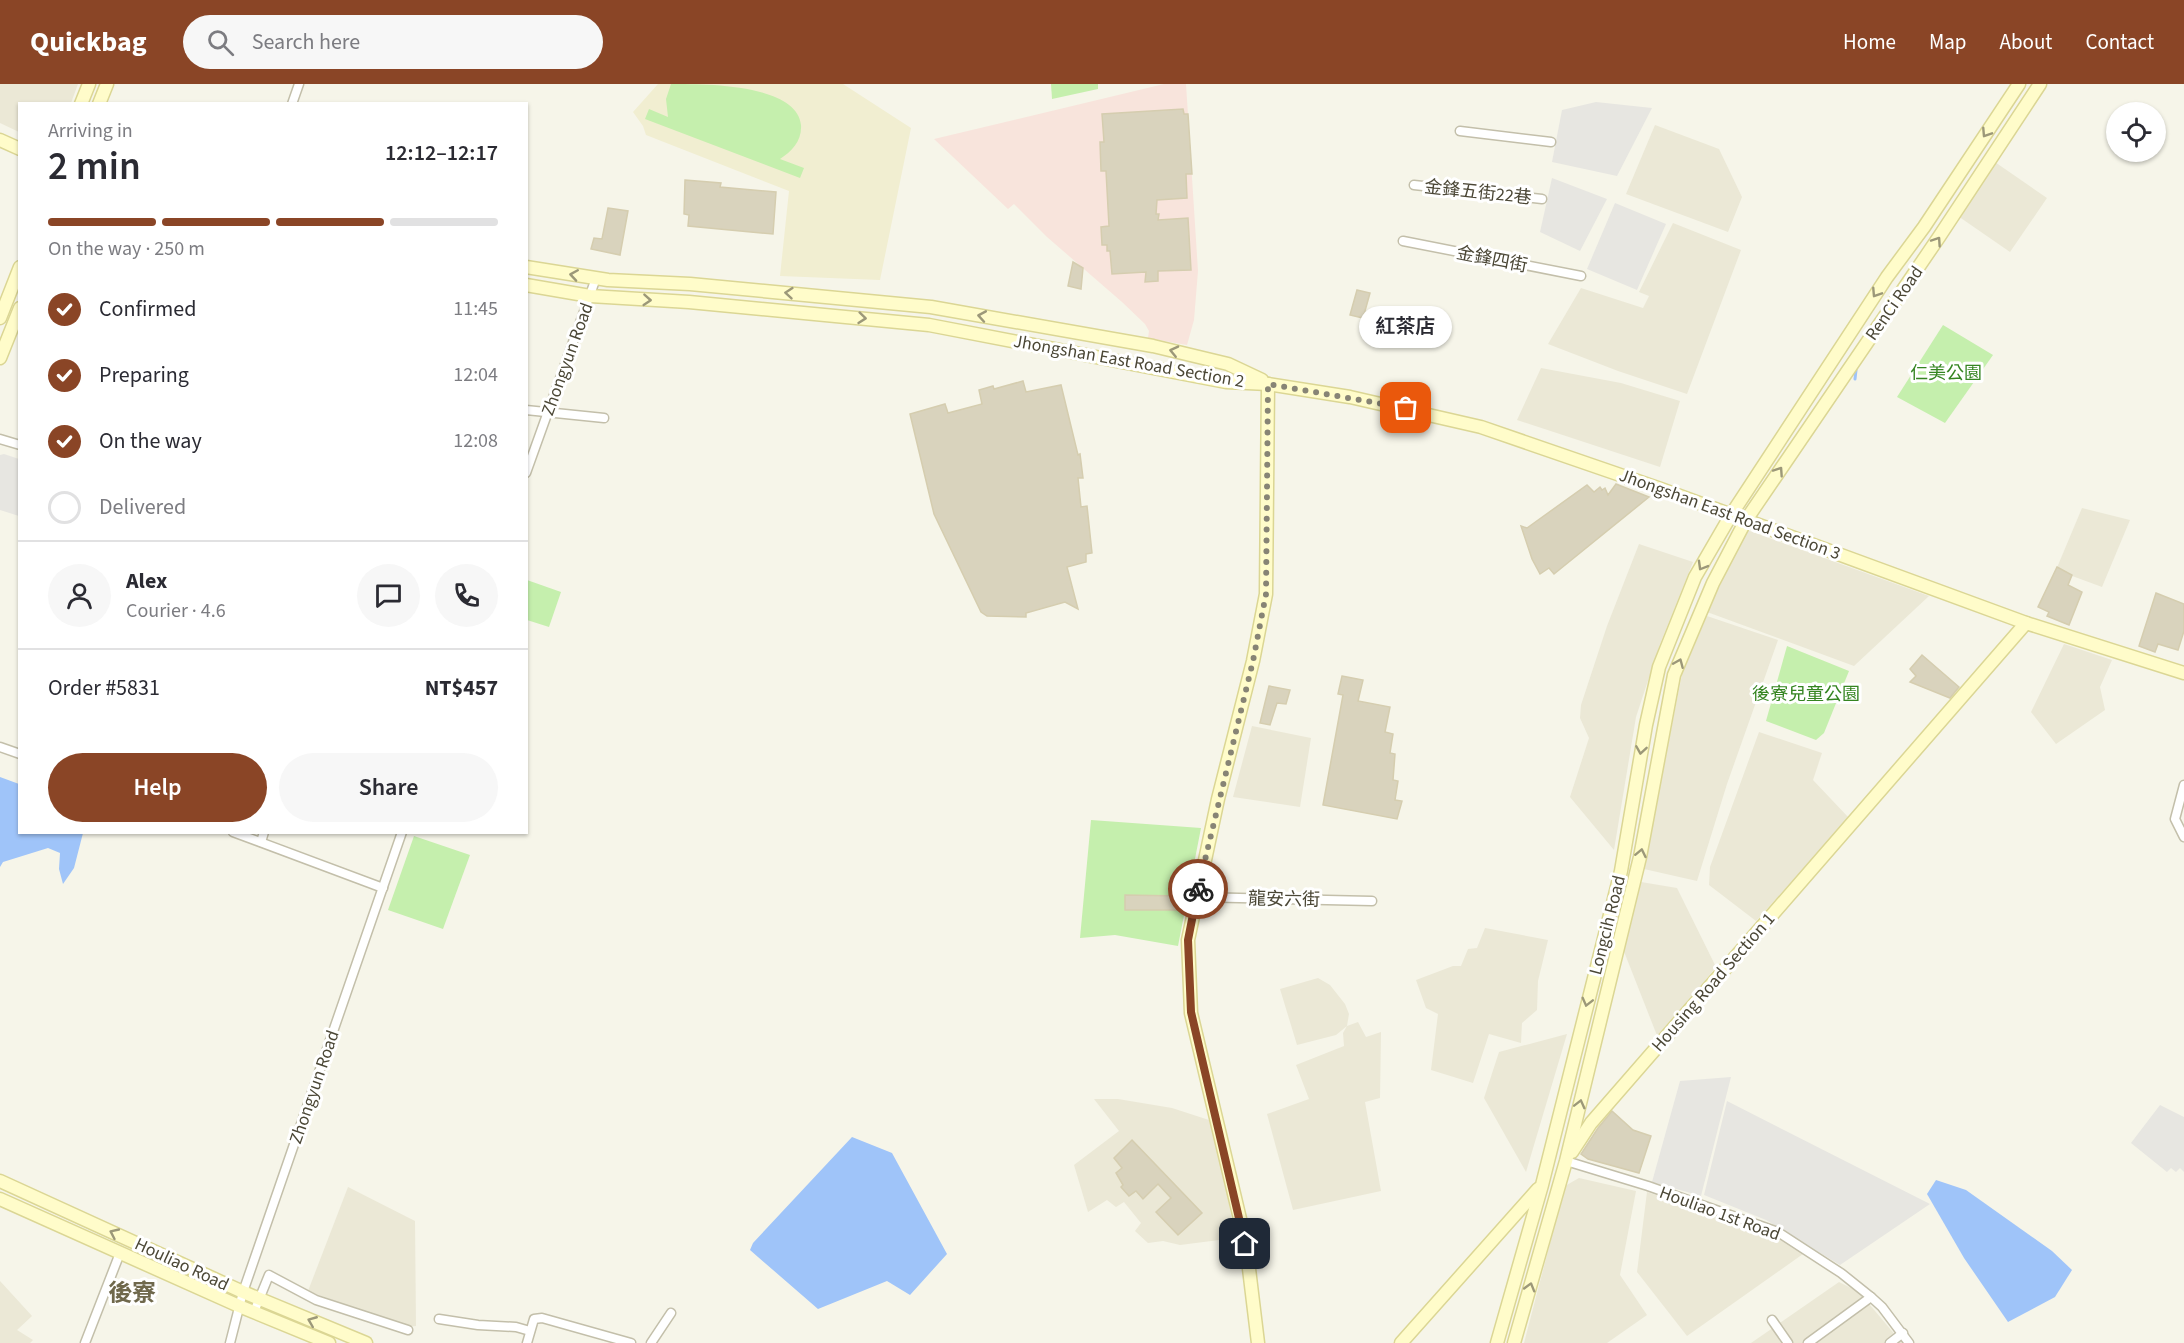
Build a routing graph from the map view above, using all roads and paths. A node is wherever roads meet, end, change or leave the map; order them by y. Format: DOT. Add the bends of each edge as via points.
graph roads {
  1 [pos="88,84"];
  2 [pos="107,84"];
  3 [pos="299,84"];
  4 [pos="2019,84"];
  5 [pos="2040,84"];
  6 [pos="82,102"];
  7 [pos="100,102"];
  8 [pos="293,102"];
  9 [pos="1461,131"];
  10 [pos="0,140"];
  11 [pos="1551,142"];
  12 [pos="18,148"];
  13 [pos="1414,185"];
  14 [pos="1542,199"];
  15 [pos="1403,241"];
  16 [pos="528,267"];
  17 [pos="18,272"];
  18 [pos="1581,276"];
  19 [pos="596,278"];
  20 [pos="528,285"];
  21 [pos="590,296"];
  22 [pos="18,314"];
  23 [pos="0,318"];
  24 [pos="0,358"];
  25 [pos="1827,369"];
  26 [pos="1842,377"];
  27 [pos="1268,384"];
  28 [pos="528,410"];
  29 [pos="548,413"];
  30 [pos="604,418"];
  31 [pos="0,439"];
  32 [pos="18,444"];
  33 [pos="528,468"];
  34 [pos="1731,515"];
  35 [pos="1746,519"];
  36 [pos="2026,623"];
  37 [pos="2184,673"];
  38 [pos="1646,725"];
  39 [pos="1664,730"];
  40 [pos="0,747"];
  41 [pos="18,753"];
  42 [pos="2184,785"];
  43 [pos="239,834"];
  44 [pos="263,834"];
  45 [pos="401,834"];
  46 [pos="2184,837"];
  47 [pos="261,842"];
  48 [pos="383,888"];
  49 [pos="1196,897"];
  50 [pos="1372,901"];
  51 [pos="1566,1161"];
  52 [pos="0,1181"];
  53 [pos="1542,1185"];
  54 [pos="0,1199"];
  55 [pos="120,1253"];
  56 [pos="243,1292"];
  57 [pos="1871,1297"];
  58 [pos="259,1299"];
  59 [pos="239,1306"];
  60 [pos="254,1312"];
  61 [pos="671,1313"];
  62 [pos="438,1319"];
  63 [pos="1772,1320"];
  64 [pos="408,1330"];
  65 [pos="531,1331"];
  66 [pos="1903,1333"];
  67 [pos="85,1343"];
  68 [pos="231,1343"];
  69 [pos="329,1343"];
  70 [pos="366,1343"];
  71 [pos="526,1343"];
  72 [pos="631,1343"];
  73 [pos="651,1343"];
  74 [pos="1258,1343"];
  75 [pos="1401,1343"];
  76 [pos="1497,1343"];
  77 [pos="1514,1343"];
  78 [pos="1788,1343"];
  79 [pos="1808,1343"];
  80 [pos="1890,1343"];
  81 [pos="1909,1343"];
  1 -- 6 [label="street"];
  2 -- 7 [label="street"];
  3 -- 8 [label="street"];
  4 -- 25 [label="street, RenCi Road, one-way"];
  26 -- 5 [label="street, RenCi Road, one-way"];
  9 -- 11 [label="street"];
  10 -- 12 [label="street"];
  13 -- 14 [label="street, 金鋒五街22巷"];
  15 -- 18 [label="street, 金鋒四街"];
  19 -- 16 [label="street, Jhongshan East Road Section 2, one-way"];
  17 -- 23 [label="street"];
  19 -- 21 [label="street, Zhongyun Road"];
  27 -- 19 [label="street, Jhongshan East Road Section 2, one-way" via="1228,364 1153,346 931,307"];
  20 -- 21 [label="street, Jhongshan East Road Section 2"];
  21 -- 27 [label="street, Jhongshan East Road Section 2, one-way" via="928,325 1226,382"];
  21 -- 29 [label="street, Zhongyun Road"];
  22 -- 24 [label="street"];
  25 -- 26 [label="street"];
  25 -- 34 [label="street, RenCi Road"];
  35 -- 26 [label="street, RenCi Road, one-way"];
  27 -- 34 [label="street, Jhongshan East Road Section 3" via="1385,403 1481,427"];
  27 -- 49 [label="street" via="1266,594"];
  28 -- 29 [label="street"];
  29 -- 30 [label="street"];
  29 -- 33 [label="street, Zhongyun Road"];
  31 -- 32 [label="street"];
  34 -- 35 [label="street, Jhongshan East Road Section 3"];
  34 -- 38 [label="street, Longcih Road, one-way" via="1691,587 1659,667"];
  35 -- 36 [label="street, Jhongshan East Road Section 3"];
  39 -- 35 [label="street, Longcih Road, one-way" via="1674,675 1713,583"];
  36 -- 37 [label="street, Jhongshan East Road Section 3"];
  36 -- 51 [label="street, Housing Road Section 1" via="1591,1123"];
  38 -- 39 [label="street"];
  38 -- 53 [label="street, Longcih Road, one-way" via="1621,872"];
  51 -- 39 [label="street, Longcih Road, one-way" via="1640,857"];
  40 -- 41 [label="street"];
  42 -- 46 [label="street" via="2175,819"];
  43 -- 47 [label="street"];
  44 -- 47 [label="street"];
  45 -- 48 [label="street, Zhongyun Road"];
  47 -- 48 [label="street"];
  48 -- 56 [label="street, Zhongyun Road"];
  49 -- 50 [label="street, 龍安六街"];
  49 -- 74 [label="street" via="1188,940 1191,1012 1245,1244"];
  51 -- 53 [label="street, Housing Road Section 1"];
  51 -- 57 [label="street, Houliao 1st Road" via="1778,1232"];
  77 -- 51 [label="street, Longcih Road, one-way"];
  56 -- 52 [label="street, Houliao Road, one-way"];
  53 -- 75 [label="street, Housing Road Section 1"];
  53 -- 76 [label="street, Longcih Road"];
  54 -- 55 [label="street, Houliao Road"];
  55 -- 59 [label="street, Houliao Road"];
  55 -- 67 [label="street"];
  56 -- 58 [label="street, Houliao Road"];
  56 -- 59 [label="street, Zhongyun Road"];
  57 -- 66 [label="street, Houliao 1st Road"];
  57 -- 79 [label="street"];
  58 -- 60 [label="street"];
  58 -- 64 [label="street" via="269,1275 316,1300"];
  70 -- 58 [label="street, Houliao Road, one-way"];
  59 -- 60 [label="street, Houliao Road"];
  59 -- 68 [label="street, Zhongyun Road"];
  60 -- 69 [label="street, Houliao Road"];
  61 -- 73 [label="street"];
  62 -- 65 [label="street"];
  63 -- 78 [label="street"];
  65 -- 71 [label="street"];
  65 -- 72 [label="street" via="534,1319 542,1318"];
  66 -- 80 [label="street"];
  66 -- 81 [label="street, Houliao 1st Road"];
}
